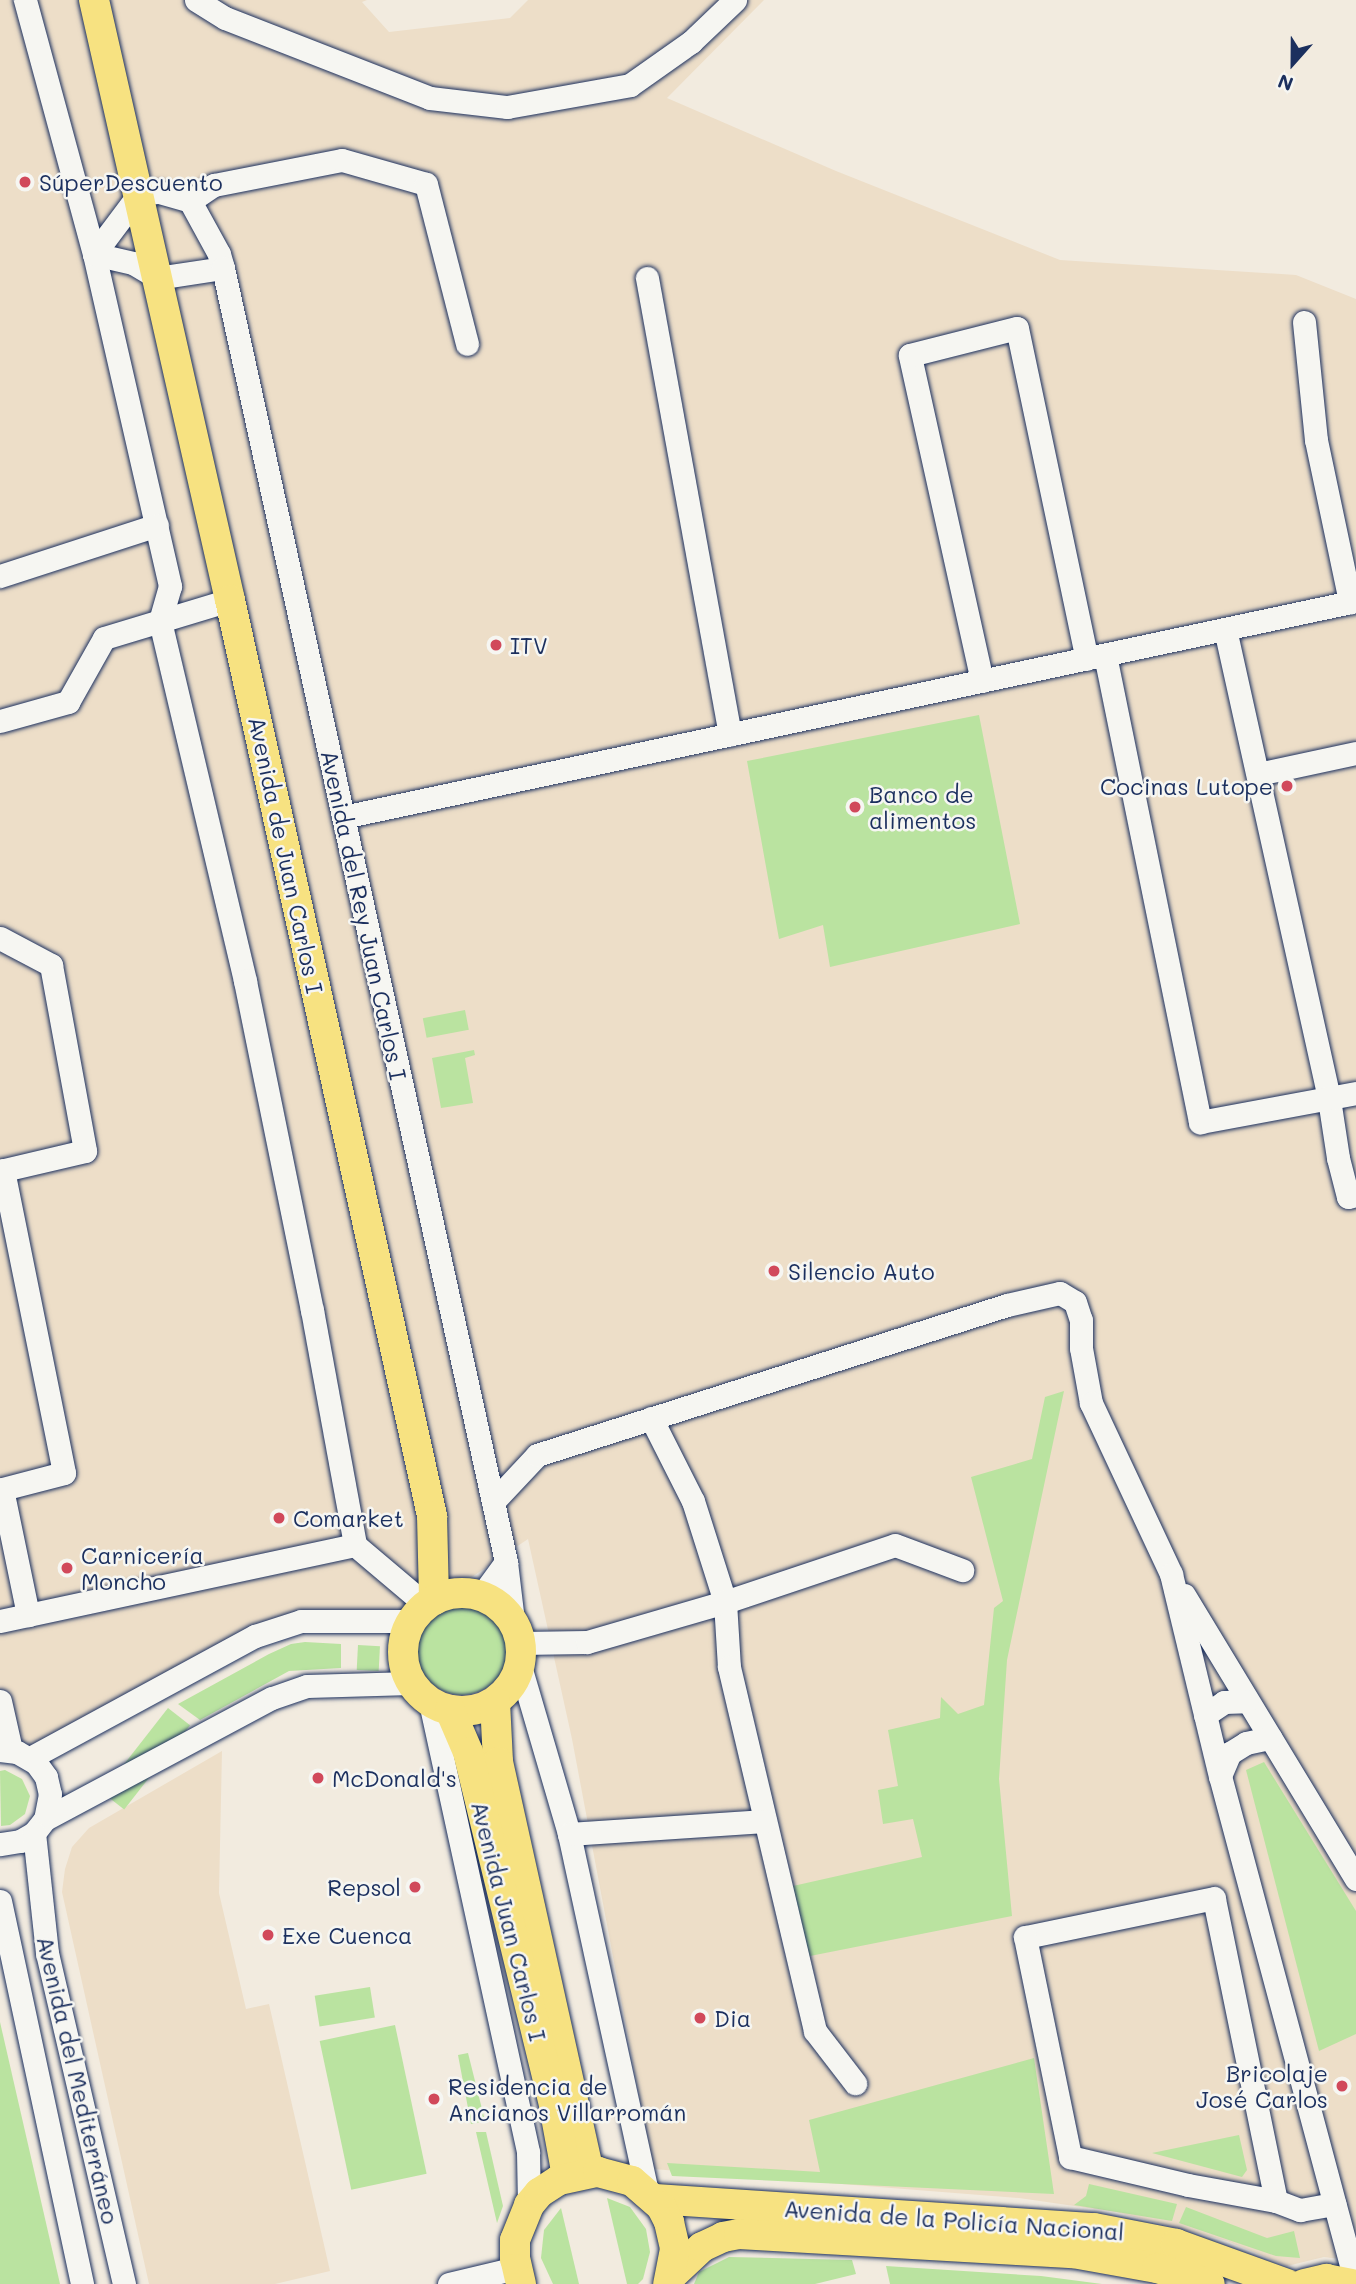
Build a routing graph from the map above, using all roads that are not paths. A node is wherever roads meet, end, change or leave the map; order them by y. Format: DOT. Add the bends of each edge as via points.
graph roads {
  1 [pos="25,0"];
  2 [pos="94,0"];
  3 [pos="196,0"];
  4 [pos="735,0"];
  5 [pos="139,194"];
  6 [pos="190,201"];
  7 [pos="94,254"];
  8 [pos="223,268"];
  9 [pos="158,278"];
  10 [pos="647,278"];
  11 [pos="1304,323"];
  12 [pos="467,344"];
  13 [pos="157,525"];
  14 [pos="0,576"];
  15 [pos="230,600"];
  16 [pos="1353,602"];
  17 [pos="160,621"];
  18 [pos="1226,629"];
  19 [pos="1096,657"];
  20 [pos="982,681"];
  21 [pos="0,721"];
  22 [pos="730,735"];
  23 [pos="1356,753"];
  24 [pos="1258,774"];
  25 [pos="343,817"];
  26 [pos="0,938"];
  27 [pos="1356,1093"];
  28 [pos="1329,1099"];
  29 [pos="1,1170"];
  30 [pos="1356,1195"];
  31 [pos="651,1418"];
  32 [pos="493,1503"];
  33 [pos="432,1516"];
  34 [pos="355,1545"];
  35 [pos="506,1562"];
  36 [pos="962,1570"];
  37 [pos="1171,1574"];
  38 [pos="473,1594"];
  39 [pos="726,1602"];
  40 [pos="424,1609"];
  41 [pos="29,1615"];
  42 [pos="0,1621"];
  43 [pos="518,1643"];
  44 [pos="430,1698"];
  45 [pos="0,1701"];
  46 [pos="1247,1701"];
  47 [pos="495,1702"];
  48 [pos="1205,1715"];
  49 [pos="1270,1738"];
  50 [pos="14,1753"];
  51 [pos="1220,1776"];
  52 [pos="765,1821"];
  53 [pos="39,1826"];
  54 [pos="569,1834"];
  55 [pos="0,1844"];
  56 [pos="1356,1879"];
  57 [pos="0,1901"];
  58 [pos="855,2083"];
  59 [pos="578,2174"];
  60 [pos="651,2195"];
  61 [pos="1276,2201"];
  62 [pos="1334,2204"];
  63 [pos="529,2205"];
  64 [pos="519,2276"];
  65 [pos="669,2280"];
  66 [pos="82,2284"];
  67 [pos="124,2284"];
  68 [pos="449,2284"];
  69 [pos="1210,2284"];
  70 [pos="1287,2284"];
  71 [pos="1304,2284"];
  72 [pos="1354,2284"];
  1 -- 7 [label="street"];
  2 -- 5 [label="main road, Avenida de Juan Carlos I"];
  3 -- 4 [label="street" via="225,18 430,98 507,107 630,85 691,42"];
  5 -- 6 [label="street" via="159,192"];
  5 -- 7 [label="street"];
  5 -- 9 [label="main road, Avenida de Juan Carlos I"];
  6 -- 8 [label="street, Avenida del Rey Juan Carlos I"];
  6 -- 12 [label="street" via="214,185 342,160 425,184"];
  7 -- 9 [label="street" via="133,263"];
  7 -- 13 [label="street"];
  8 -- 9 [label="street"];
  8 -- 25 [label="street, Avenida del Rey Juan Carlos I"];
  9 -- 15 [label="main road, Avenida de Juan Carlos I"];
  10 -- 22 [label="street"];
  11 -- 16 [label="street" via="1317,440"];
  13 -- 14 [label="street"];
  13 -- 17 [label="street" via="170,586"];
  15 -- 17 [label="street"];
  15 -- 33 [label="main road, Avenida de Juan Carlos I"];
  16 -- 18 [label="street"];
  17 -- 21 [label="street" via="104,638 68,702"];
  17 -- 34 [label="street" via="245,981"];
  18 -- 19 [label="street"];
  18 -- 24 [label="street"];
  19 -- 20 [label="street"];
  19 -- 20 [label="street" via="1017,328 910,355"];
  19 -- 28 [label="street" via="1200,1122"];
  20 -- 22 [label="street"];
  22 -- 25 [label="street"];
  23 -- 24 [label="street"];
  24 -- 28 [label="street"];
  25 -- 32 [label="street, Avenida del Rey Juan Carlos I"];
  26 -- 29 [label="street" via="51,965 85,1151"];
  27 -- 28 [label="street"];
  28 -- 30 [label="street" via="1348,1197"];
  29 -- 41 [label="street" via="64,1473 2,1489"];
  31 -- 32 [label="street" via="537,1455"];
  31 -- 37 [label="street" via="889,1341 1060,1293 1075,1302 1081,1320 1083,1360 1098,1424"];
  31 -- 39 [label="street" via="692,1501"];
  32 -- 35 [label="street, Avenida del Rey Juan Carlos I"];
  33 -- 38 [label="main road"];
  33 -- 40 [label="main road"];
  34 -- 40 [label="street"];
  34 -- 41 [label="street"];
  35 -- 38 [label="street"];
  35 -- 43 [label="street, Avenida del Rey Juan Carlos I"];
  36 -- 39 [label="street" via="895,1545"];
  37 -- 46 [label="street"];
  37 -- 48 [label="street"];
  38 -- 40 [label="main road"];
  38 -- 43 [label="main road" via="497,1604"];
  39 -- 43 [label="street" via="587,1642"];
  39 -- 52 [label="street" via="729,1667"];
  40 -- 44 [label="main road" via="402,1652"];
  40 -- 50 [label="street" via="301,1621 255,1636"];
  41 -- 42 [label="street"];
  43 -- 47 [label="main road" via="509,1688"];
  43 -- 54 [label="street, Avenida del Rey Juan Carlos I"];
  44 -- 47 [label="main road" via="473,1710"];
  44 -- 53 [label="street" via="307,1686 272,1698"];
  44 -- 59 [label="main road, Avenida Juan Carlos I" via="468,1752 554,2106"];
  44 -- 63 [label="street" via="527,2152"];
  45 -- 50 [label="street"];
  46 -- 48 [label="street" via="1224,1702"];
  46 -- 49 [label="street"];
  47 -- 59 [label="main road, Avenida Juan Carlos I" via="498,1762"];
  48 -- 51 [label="street"];
  49 -- 51 [label="street" via="1246,1743 1230,1753"];
  49 -- 56 [label="street"];
  50 -- 53 [label="street, Avenida del Mediterráneo" via="42,1770 49,1786 50,1803"];
  51 -- 62 [label="street"];
  52 -- 54 [label="street"];
  52 -- 58 [label="street" via="815,2031"];
  53 -- 55 [label="street" via="20,1841"];
  53 -- 67 [label="street, Avenida del Mediterráneo" via="47,1953"];
  54 -- 60 [label="street, Avenida del Rey Juan Carlos I"];
  57 -- 66 [label="street, Avenida del Mediterráneo"];
  59 -- 60 [label="main road" via="616,2174"];
  59 -- 63 [label="main road" via="546,2188"];
  60 -- 65 [label="main road" via="672,2231 675,2258"];
  60 -- 70 [label="main road, Avenida de la Policía Nacional" via="1104,2230 1176,2244"];
  61 -- 61 [label="street" via="1070,2157 1025,1937 1214,1898"];
  61 -- 62 [label="street" via="1300,2210"];
  62 -- 72 [label="street"];
  63 -- 64 [label="main road" via="517,2231"];
  64 -- 68 [label="street"];
  65 -- 69 [label="main road, Avenida de la Policía Nacional" via="702,2247 739,2234 1073,2253 1157,2268"];
  71 -- 72 [label="main road" via="1326,2278"];
}
